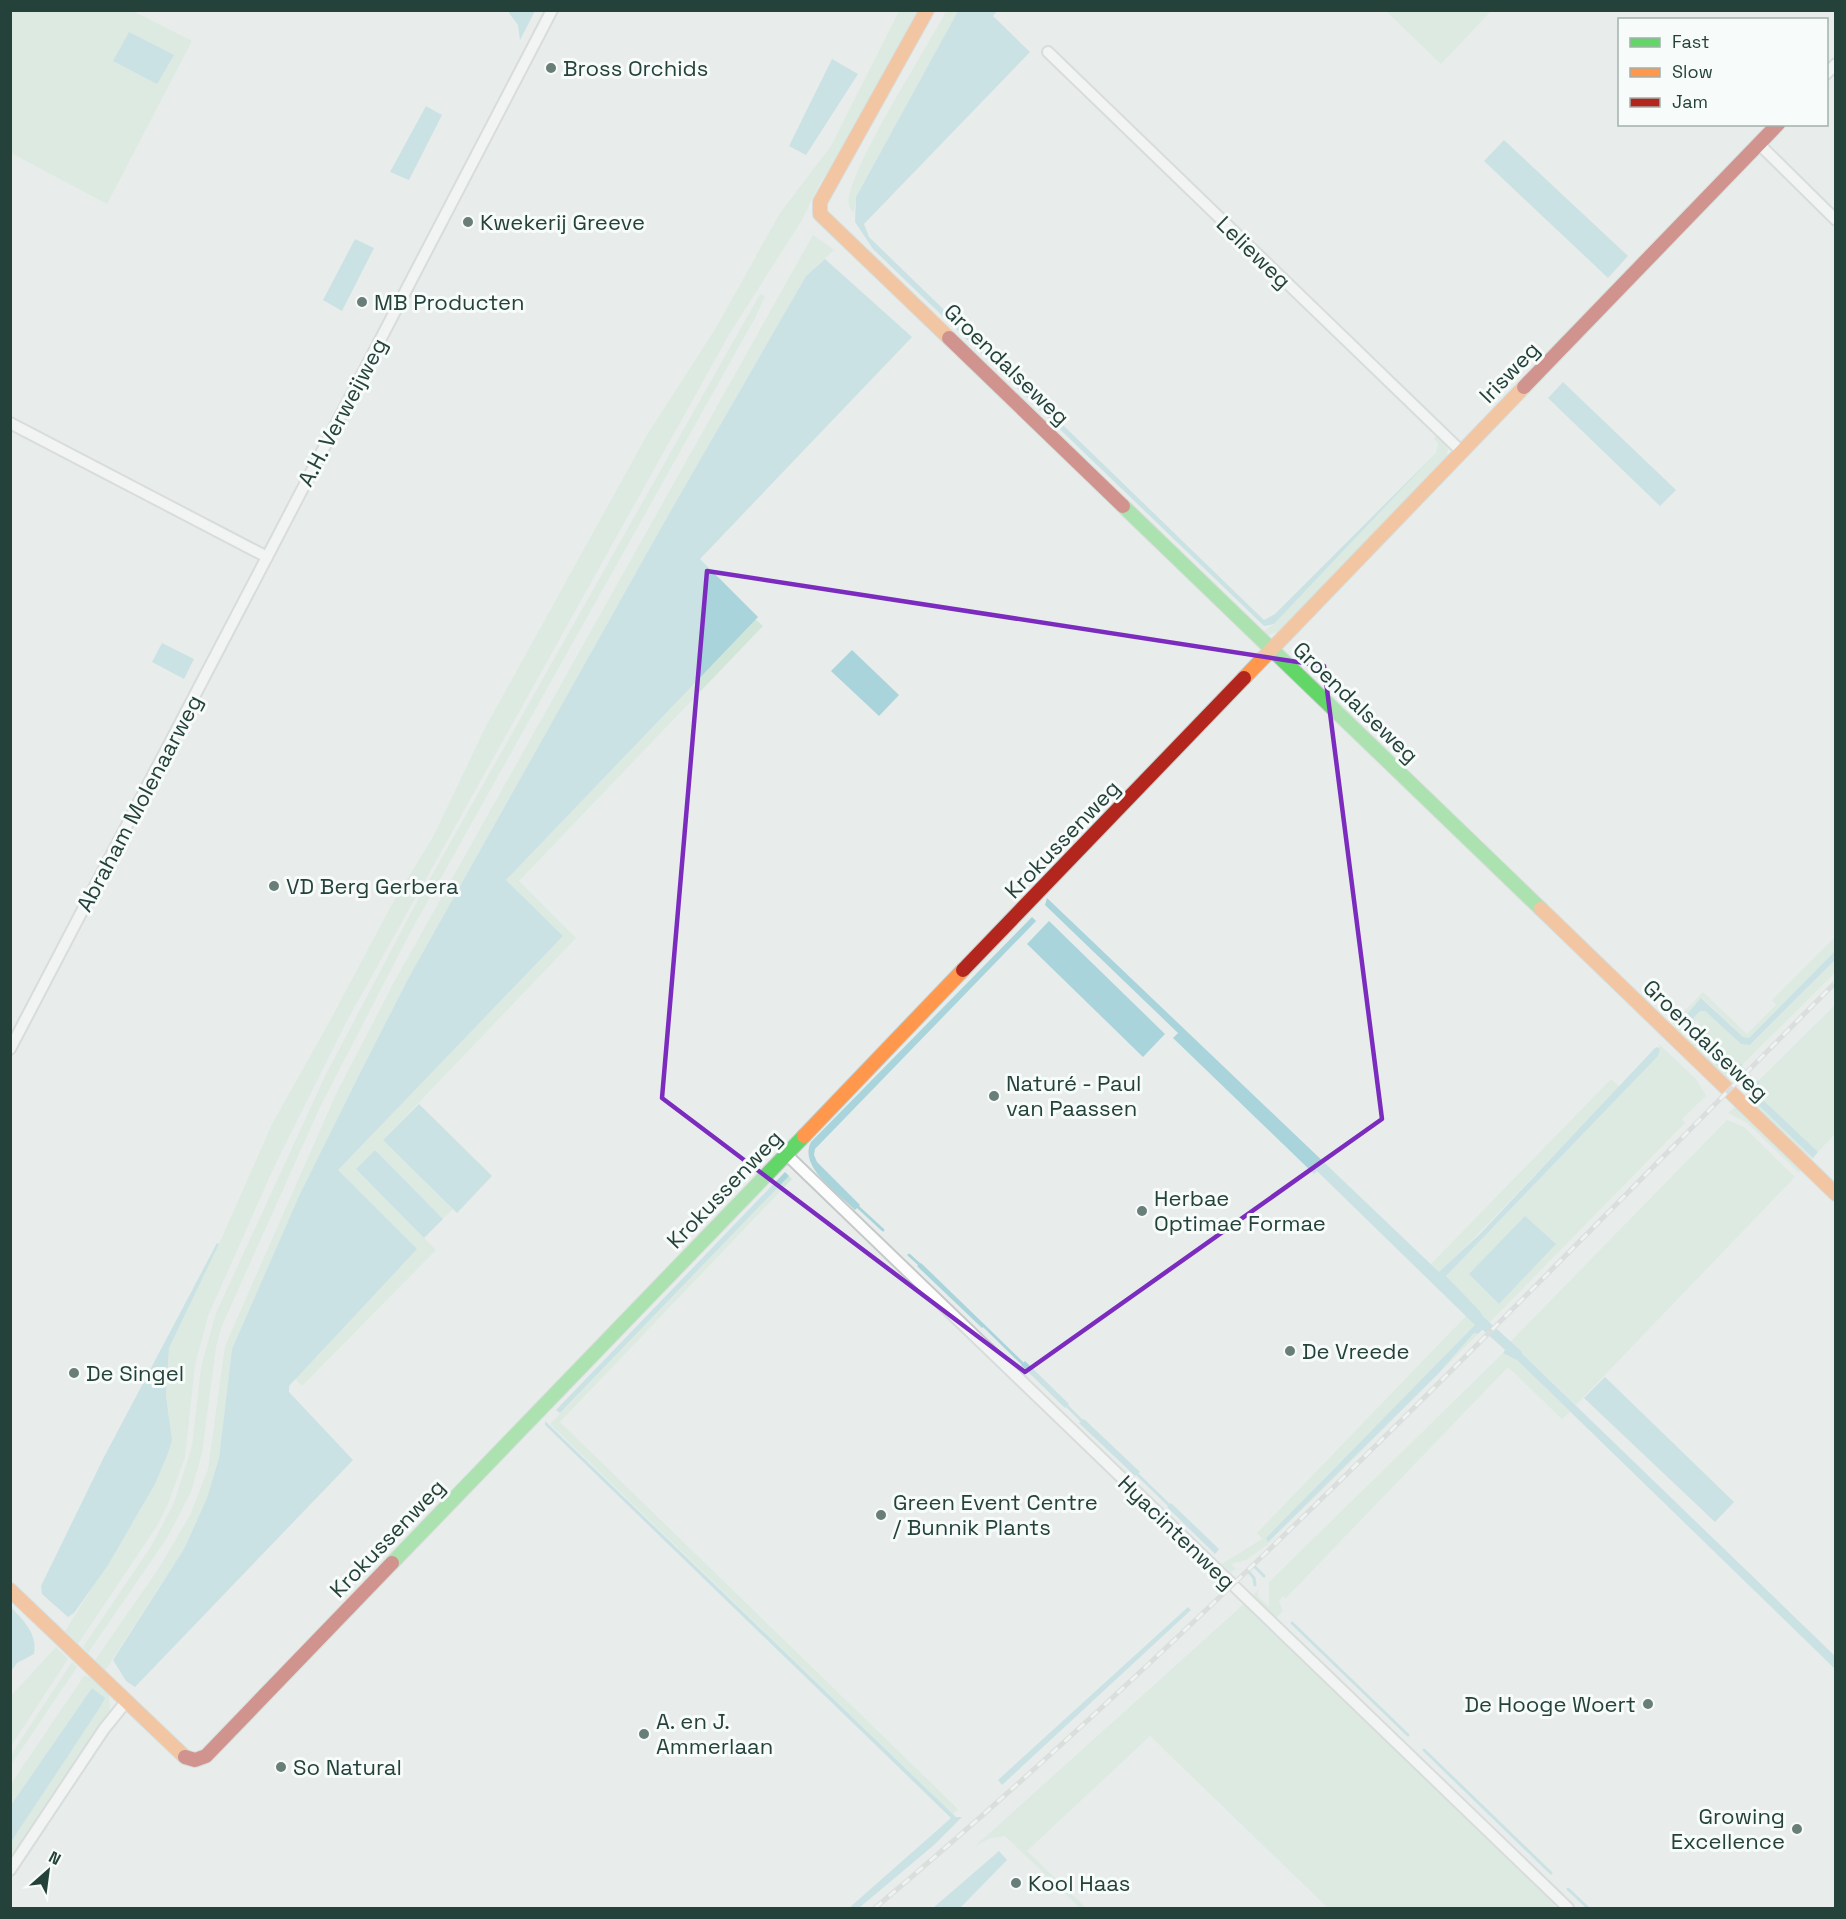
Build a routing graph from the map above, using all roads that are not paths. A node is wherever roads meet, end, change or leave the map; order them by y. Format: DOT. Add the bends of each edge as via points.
graph roads {
  1 [pos="552,10"];
  2 [pos="927,10"];
  3 [pos="1047,52"];
  4 [pos="1776,126"];
  5 [pos="1759,144"];
  6 [pos="838,171"];
  7 [pos="830,196"];
  8 [pos="820,214"];
  9 [pos="1836,220"];
  10 [pos="849,239"];
  11 [pos="10,423"];
  12 [pos="1461,451"];
  13 [pos="267,557"];
  14 [pos="1271,649"];
  15 [pos="10,1049"];
  16 [pos="786,1155"];
  17 [pos="1836,1194"];
  18 [pos="10,1590"];
  19 [pos="125,1703"];
  20 [pos="10,1870"];
  21 [pos="1565,1907"];
  1 -- 13 [label="street, A.H. Verweijweg"];
  2 -- 6 [label="street"];
  3 -- 12 [label="street, Lelieweg"];
  4 -- 5 [label="street, Irisweg"];
  5 -- 9 [label="street"];
  5 -- 12 [label="street, Irisweg"];
  6 -- 7 [label="street" via="838,181"];
  6 -- 8 [label="street" via="820,201"];
  7 -- 8 [label="street"];
  7 -- 10 [label="street, Groendalseweg" via="828,204"];
  8 -- 10 [label="street, Groendalseweg"];
  10 -- 14 [label="street, Groendalseweg"];
  11 -- 13 [label="street"];
  12 -- 14 [label="street, Irisweg"];
  13 -- 15 [label="street, Abraham Molenaarweg"];
  14 -- 16 [label="street, Krokussenweg"];
  14 -- 17 [label="street, Groendalseweg"];
  16 -- 19 [label="street, Krokussenweg" via="206,1756 198,1761 189,1760"];
  16 -- 21 [label="street, Hyacintenweg"];
  18 -- 19 [label="street"];
  19 -- 20 [label="street"];
}
